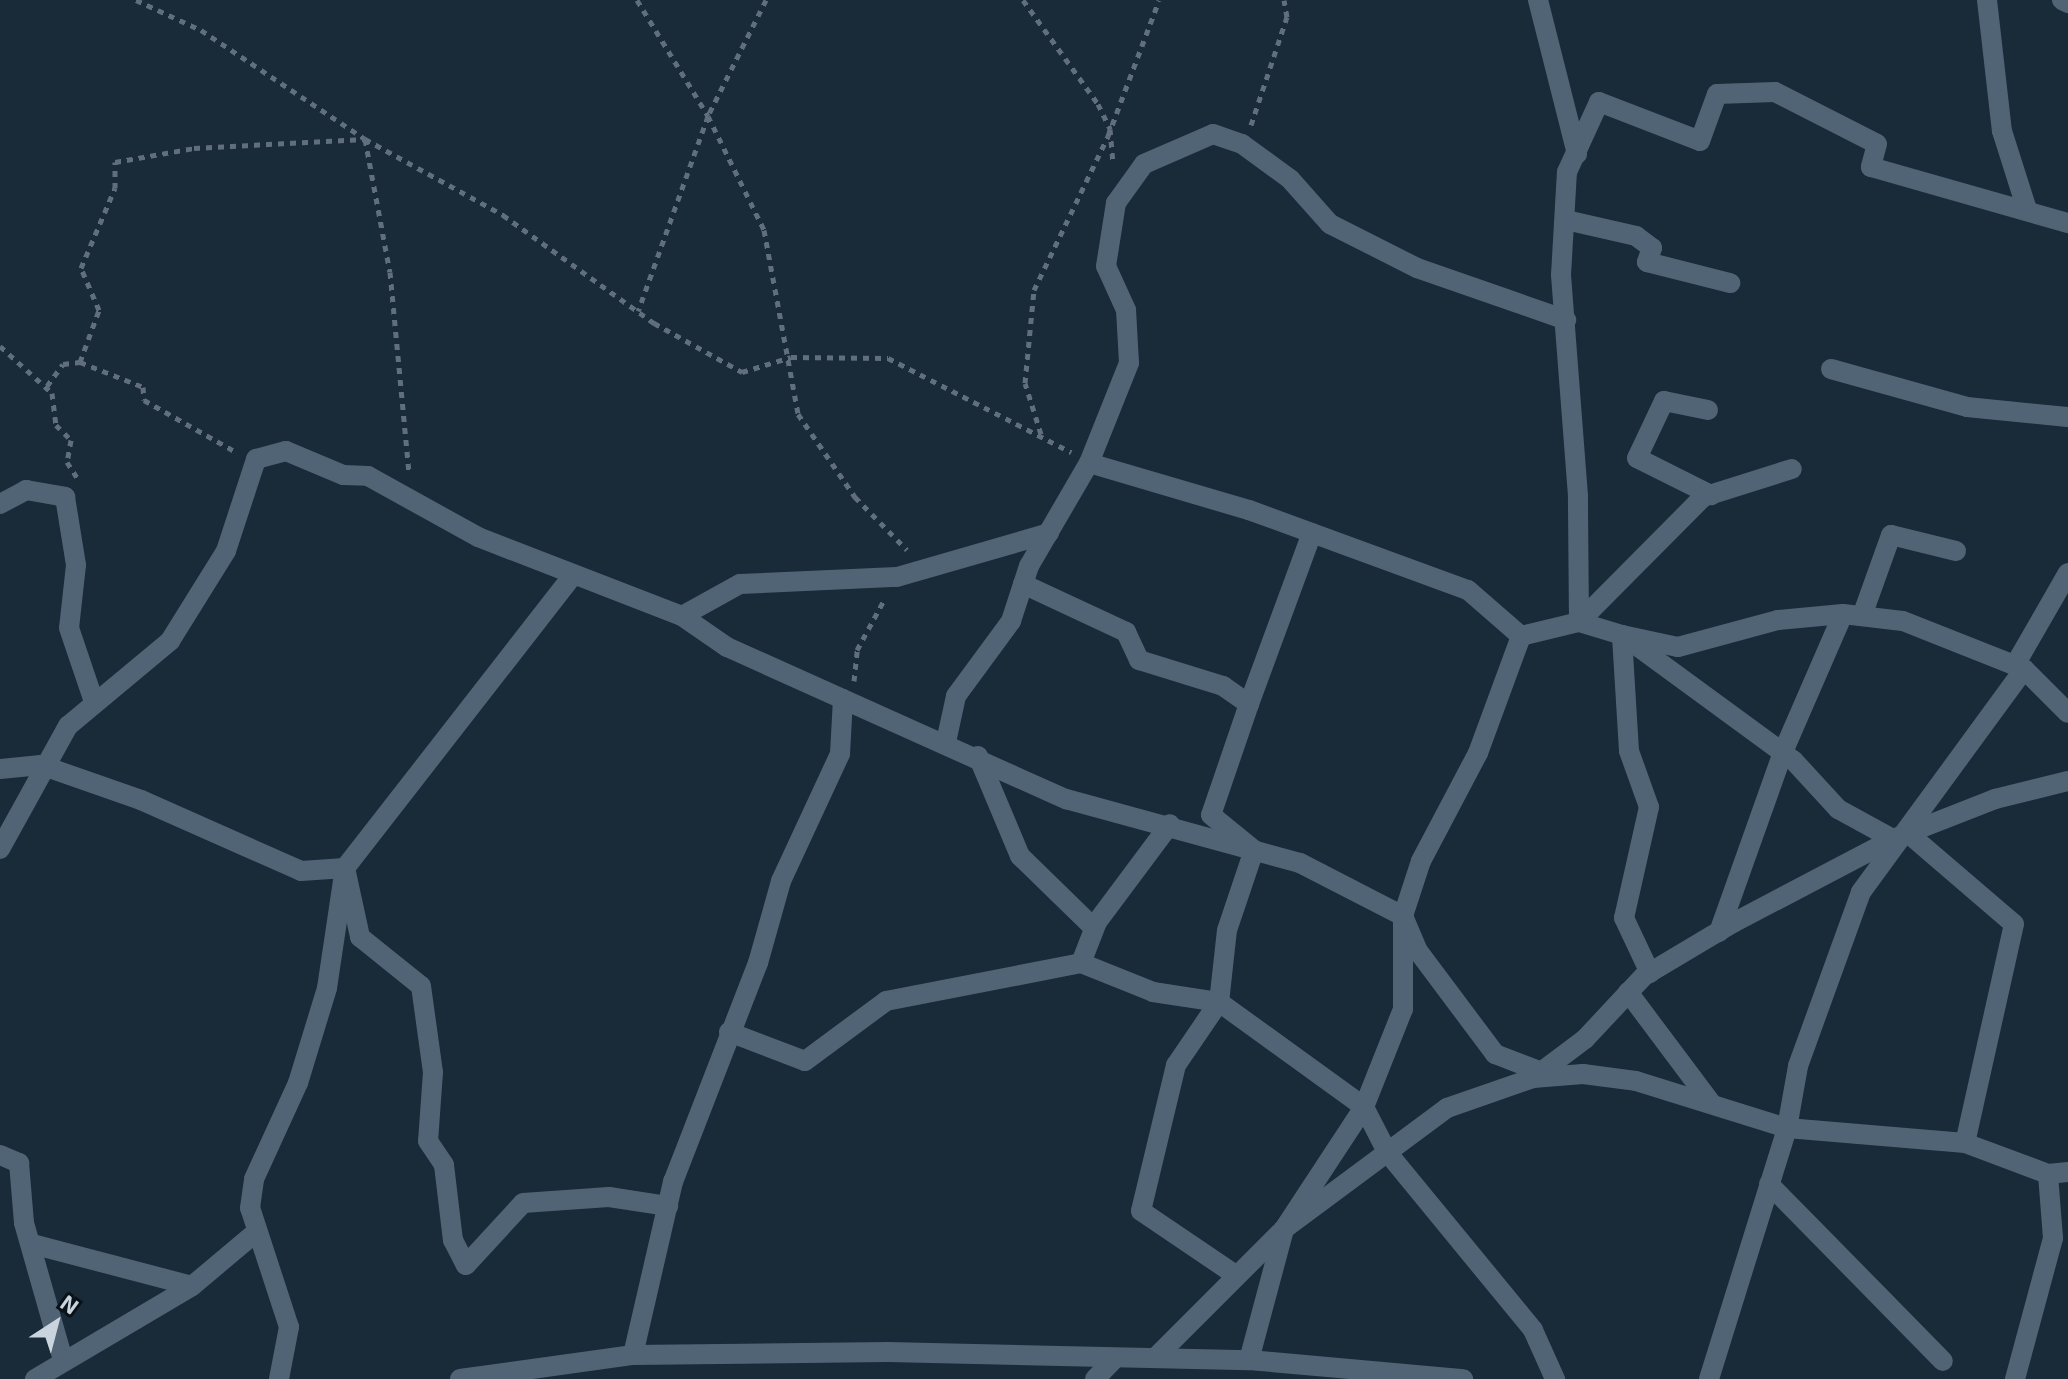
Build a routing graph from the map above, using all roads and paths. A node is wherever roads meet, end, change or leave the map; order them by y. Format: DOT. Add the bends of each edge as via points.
graph roads {
  1 [pos="136,0"];
  2 [pos="637,0"];
  3 [pos="766,0"];
  4 [pos="1023,0"];
  5 [pos="1159,0"];
  6 [pos="1284,0"];
  7 [pos="1538,0"];
  8 [pos="1987,0"];
  9 [pos="2062,0"];
  10 [pos="2068,3"];
  11 [pos="708,116"];
  12 [pos="1110,129"];
  13 [pos="365,139"];
  14 [pos="1242,144"];
  15 [pos="1577,154"];
  16 [pos="2027,210"];
  17 [pos="1566,220"];
  18 [pos="2068,223"];
  19 [pos="1730,283"];
  20 [pos="638,311"];
  21 [pos="1566,320"];
  22 [pos="0,346"];
  23 [pos="791,357"];
  24 [pos="80,362"];
  25 [pos="1831,369"];
  26 [pos="47,386"];
  27 [pos="1708,410"];
  28 [pos="2068,417"];
  29 [pos="1041,435"];
  30 [pos="256,459"];
  31 [pos="1089,463"];
  32 [pos="1792,469"];
  33 [pos="1711,495"];
  34 [pos="65,497"];
  35 [pos="411,498"];
  36 [pos="0,504"];
  37 [pos="1049,533"];
  38 [pos="1312,533"];
  39 [pos="1956,551"];
  40 [pos="2068,573"];
  41 [pos="897,577"];
  42 [pos="571,578"];
  43 [pos="1023,584"];
  44 [pos="1852,615"];
  45 [pos="682,616"];
  46 [pos="1579,622"];
  47 [pos="1622,635"];
  48 [pos="1521,636"];
  49 [pos="2020,667"];
  50 [pos="843,699"];
  51 [pos="94,702"];
  52 [pos="1249,704"];
  53 [pos="2068,713"];
  54 [pos="946,742"];
  55 [pos="1783,752"];
  56 [pos="978,756"];
  57 [pos="41,765"];
  58 [pos="0,769"];
  59 [pos="2068,781"];
  60 [pos="1170,824"];
  61 [pos="1901,837"];
  62 [pos="0,849"];
  63 [pos="1254,850"];
  64 [pos="345,868"];
  65 [pos="1403,916"];
  66 [pos="1094,928"];
  67 [pos="1719,932"];
  68 [pos="1081,963"];
  69 [pos="1650,973"];
  70 [pos="1628,992"];
  71 [pos="1219,1002"];
  72 [pos="729,1032"];
  73 [pos="1536,1075"];
  74 [pos="1711,1103"];
  75 [pos="1364,1107"];
  76 [pos="1787,1128"];
  77 [pos="1965,1143"];
  78 [pos="1387,1152"];
  79 [pos="0,1155"];
  80 [pos="2058,1173"];
  81 [pos="1769,1184"];
  82 [pos="668,1206"];
  83 [pos="1284,1229"];
  84 [pos="254,1234"];
  85 [pos="32,1244"];
  86 [pos="1234,1274"];
  87 [pos="192,1286"];
  88 [pos="633,1355"];
  89 [pos="1157,1356"];
  90 [pos="1114,1359"];
  91 [pos="63,1360"];
  92 [pos="1249,1360"];
  93 [pos="1943,1361"];
  94 [pos="527,1373"];
  95 [pos="1322,1375"];
  96 [pos="35,1379"];
  97 [pos="279,1379"];
  98 [pos="460,1379"];
  99 [pos="548,1379"];
  100 [pos="1095,1379"];
  101 [pos="1463,1379"];
  102 [pos="1555,1379"];
  103 [pos="1709,1379"];
  104 [pos="2015,1379"];
  1 -- 13 [label="path" via="201,30"];
  2 -- 11 [label="path"];
  3 -- 11 [label="path"];
  4 -- 12 [label="path"];
  5 -- 12 [label="path"];
  6 -- 14 [label="path" via="1287,17"];
  7 -- 15 [label="street"];
  8 -- 16 [label="street" via="2002,131"];
  9 -- 10 [label="street"];
  11 -- 20 [label="path"];
  11 -- 23 [label="path" via="764,230"];
  12 -- 29 [label="path" via="1034,290 1025,383"];
  13 -- 20 [label="path" via="503,215"];
  13 -- 24 [label="path" via="194,148 115,162 115,188 81,268 99,310"];
  13 -- 35 [label="path" via="392,286"];
  14 -- 21 [label="street" via="1290,179 1330,224 1417,268"];
  14 -- 31 [label="street" via="1213,134 1144,164 1116,203 1106,266 1126,310 1129,363"];
  15 -- 16 [label="street" via="1599,102 1700,141 1717,94 1775,92 1877,144 1871,167"];
  15 -- 17 [label="street" via="1567,172"];
  16 -- 18 [label="street"];
  17 -- 19 [label="street" via="1636,236 1652,248 1647,262"];
  17 -- 21 [label="street"];
  20 -- 23 [label="path" via="742,372"];
  21 -- 46 [label="street"];
  22 -- 26 [label="path"];
  23 -- 29 [label="path" via="888,358"];
  23 -- 41 [label="path" via="798,414 855,497 908,548"];
  24 -- 26 [label="path" via="63,364"];
  24 -- 30 [label="path" via="143,387 144,400"];
  25 -- 28 [label="street" via="1967,407"];
  26 -- 34 [label="path" via="56,425 71,440 67,462 81,475"];
  27 -- 33 [label="street" via="1664,401 1637,458"];
  29 -- 31 [label="path"];
  30 -- 35 [label="street" via="286,451"];
  30 -- 51 [label="street" via="226,551 170,641"];
  31 -- 37 [label="street"];
  31 -- 38 [label="street"];
  32 -- 33 [label="street"];
  33 -- 46 [label="street"];
  34 -- 36 [label="street" via="26,490"];
  34 -- 51 [label="street" via="76,565 69,628"];
  35 -- 42 [label="street"];
  37 -- 41 [label="street"];
  37 -- 43 [label="street"];
  38 -- 48 [label="street" via="1468,590"];
  38 -- 52 [label="street"];
  39 -- 44 [label="street" via="1891,535"];
  40 -- 49 [label="street"];
  41 -- 45 [label="street" via="740,584"];
  41 -- 50 [label="path" via="857,650 856,678"];
  42 -- 45 [label="street"];
  42 -- 64 [label="street"];
  43 -- 52 [label="street" via="1126,632 1139,660 1223,686"];
  43 -- 54 [label="street" via="1011,621 956,696"];
  44 -- 47 [label="street" via="1778,620 1678,647"];
  44 -- 49 [label="street" via="1949,634"];
  44 -- 55 [label="street"];
  45 -- 50 [label="street" via="727,647"];
  46 -- 47 [label="street"];
  46 -- 48 [label="street"];
  47 -- 55 [label="street"];
  47 -- 69 [label="street" via="1629,751 1649,807 1624,918"];
  48 -- 65 [label="street"];
  49 -- 53 [label="street"];
  49 -- 61 [label="street"];
  50 -- 54 [label="street"];
  50 -- 72 [label="street" via="840,754 781,881"];
  51 -- 57 [label="street"];
  52 -- 63 [label="street" via="1211,815"];
  54 -- 56 [label="street"];
  55 -- 61 [label="street" via="1838,809"];
  55 -- 67 [label="street"];
  56 -- 60 [label="street" via="1066,799 1133,822"];
  56 -- 66 [label="street" via="1020,856"];
  57 -- 58 [label="street"];
  57 -- 62 [label="street"];
  57 -- 64 [label="street" via="141,800 301,871"];
  59 -- 61 [label="street" via="1995,799"];
  60 -- 63 [label="street"];
  60 -- 66 [label="street"];
  61 -- 67 [label="street"];
  61 -- 76 [label="street" via="1861,892 1798,1066"];
  61 -- 77 [label="street" via="2014,924"];
  63 -- 65 [label="street" via="1300,863"];
  63 -- 71 [label="street" via="1227,930"];
  64 -- 82 [label="street" via="360,937 421,986 433,1072 428,1141 444,1165 453,1240 466,1265 523,1203 609,1197"];
  64 -- 84 [label="street" via="327,988 298,1083 254,1179"];
  65 -- 73 [label="street" via="1418,951 1495,1054"];
  65 -- 75 [label="street" via="1403,1009"];
  66 -- 68 [label="street"];
  67 -- 69 [label="street"];
  68 -- 71 [label="street" via="1153,992"];
  68 -- 72 [label="street" via="886,1001 805,1061"];
  69 -- 70 [label="street"];
  70 -- 73 [label="street" via="1585,1039"];
  70 -- 74 [label="street"];
  71 -- 75 [label="street"];
  71 -- 86 [label="street" via="1176,1065 1141,1211"];
  72 -- 82 [label="street"];
  73 -- 74 [label="street" via="1596,1076"];
  73 -- 78 [label="street" via="1447,1108"];
  74 -- 76 [label="street"];
  75 -- 78 [label="street"];
  75 -- 83 [label="street"];
  76 -- 77 [label="street" via="1861,1140"];
  76 -- 81 [label="street"];
  77 -- 80 [label="street"];
  78 -- 83 [label="street"];
  78 -- 102 [label="street" via="1533,1330"];
  79 -- 85 [label="street" via="19,1163"];
  80 -- 104 [label="street" via="2053,1238"];
  81 -- 93 [label="street"];
  81 -- 103 [label="street"];
  82 -- 88 [label="street"];
  83 -- 86 [label="street"];
  83 -- 92 [label="street"];
  84 -- 87 [label="street"];
  84 -- 97 [label="street" via="289,1327"];
  85 -- 87 [label="street"];
  85 -- 91 [label="street"];
  86 -- 89 [label="street"];
  87 -- 91 [label="street"];
  88 -- 90 [label="street"];
  88 -- 94 [label="street"];
  89 -- 90 [label="street"];
  89 -- 92 [label="street"];
  90 -- 100 [label="street"];
  91 -- 96 [label="street"];
  92 -- 95 [label="street"];
  94 -- 98 [label="street"];
  94 -- 99 [label="street"];
  95 -- 101 [label="street"];
}
